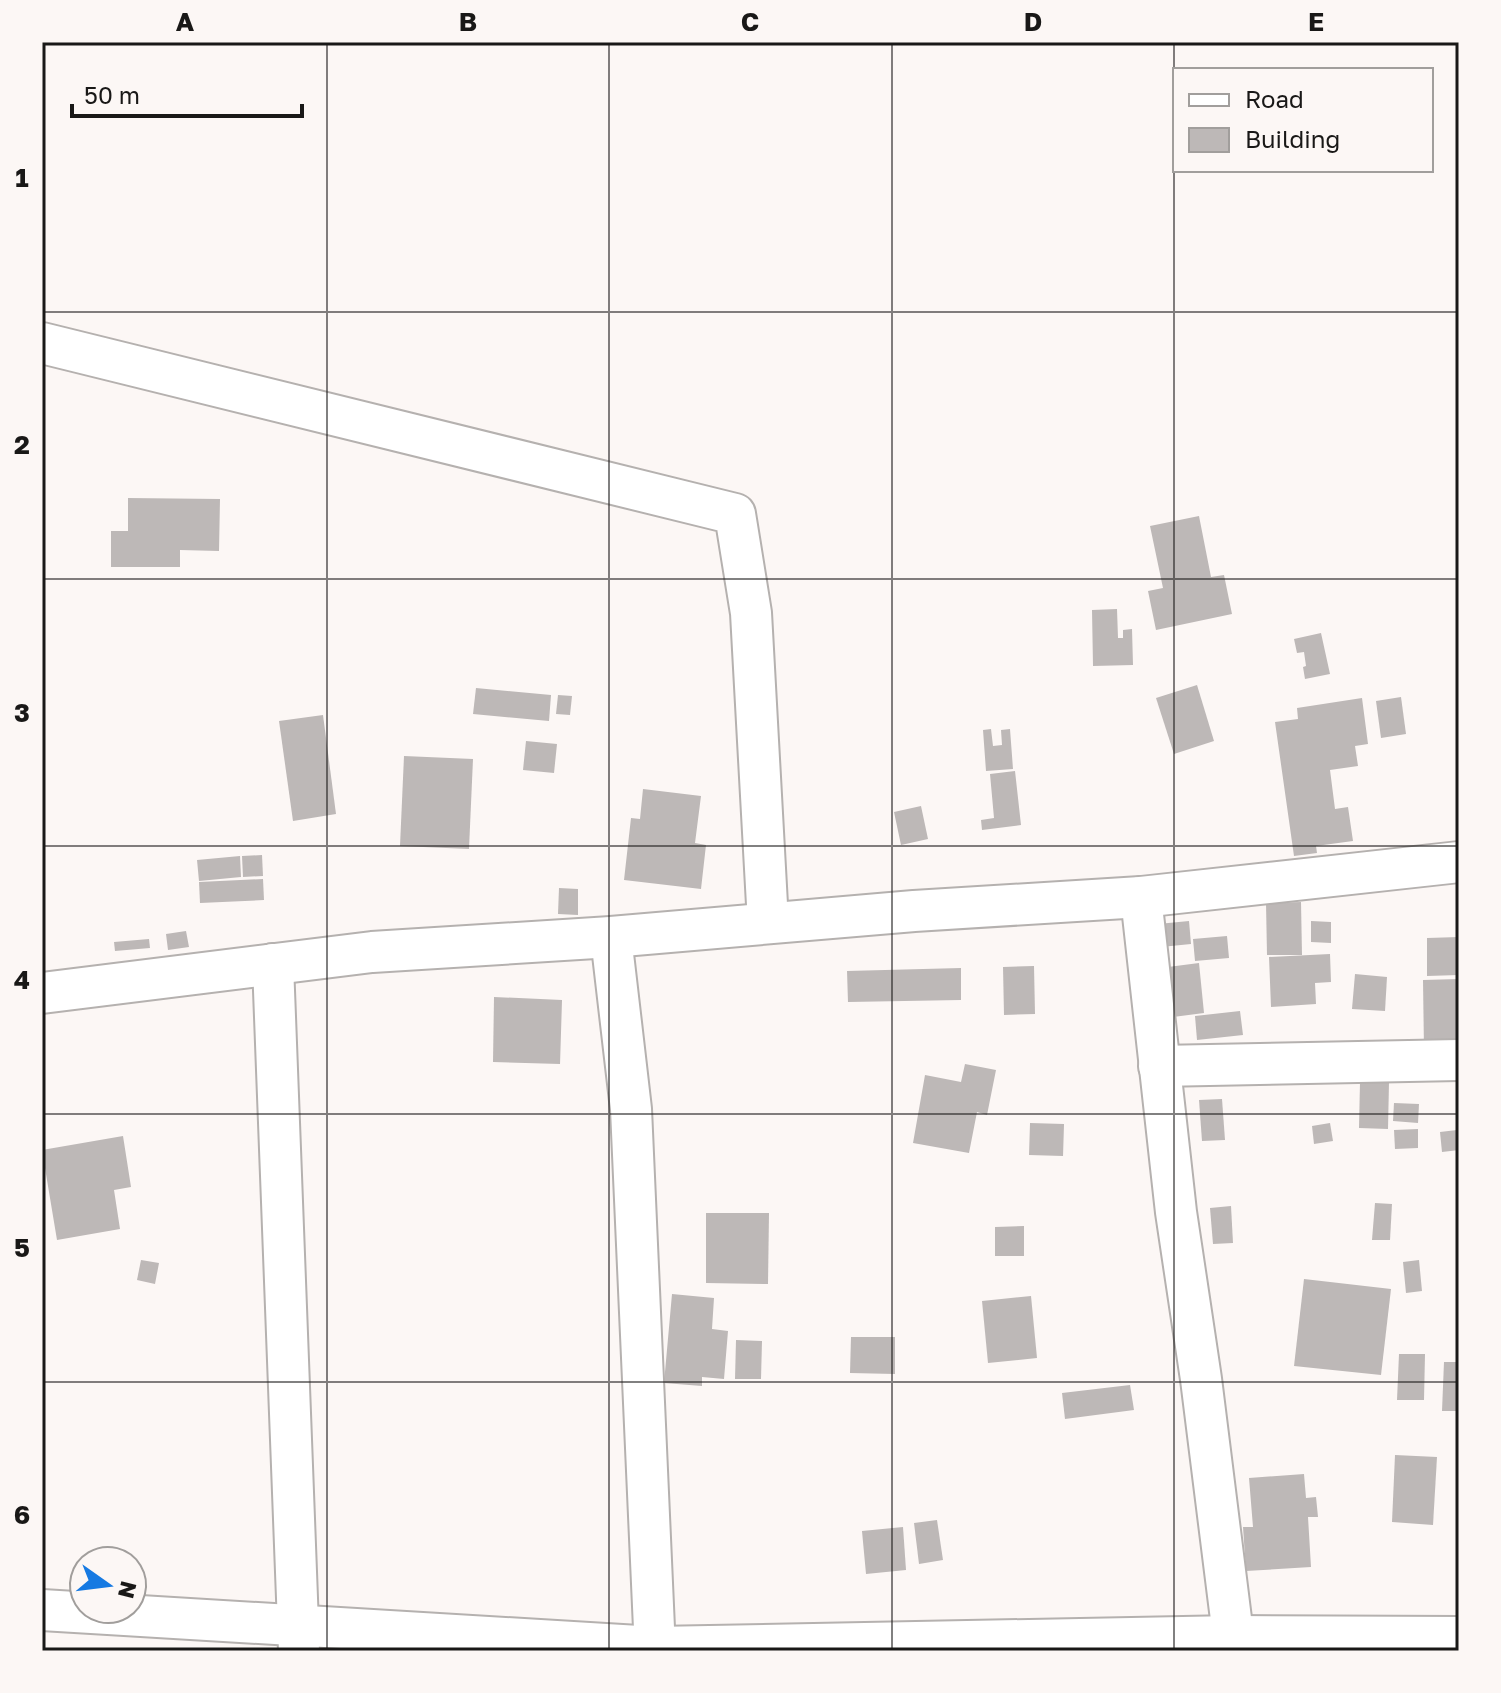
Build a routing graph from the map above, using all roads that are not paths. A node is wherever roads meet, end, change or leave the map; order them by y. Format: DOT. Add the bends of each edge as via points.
graph roads {
  1 [pos="42,343"];
  2 [pos="1459,862"];
  3 [pos="1141,897"];
  4 [pos="768,923"];
  5 [pos="611,937"];
  6 [pos="273,964"];
  7 [pos="42,993"];
  8 [pos="1459,1060"];
  9 [pos="1159,1066"];
  10 [pos="42,1610"];
  11 [pos="1459,1637"];
  12 [pos="299,1638"];
  13 [pos="1234,1643"];
  14 [pos="655,1649"];
  1 -- 4 [label="street" via="735,514 751,613"];
  2 -- 3 [label="street"];
  3 -- 4 [label="street"];
  3 -- 9 [label="street"];
  4 -- 5 [label="street"];
  5 -- 6 [label="street" via="372,952"];
  5 -- 14 [label="street" via="631,1109"];
  6 -- 7 [label="street"];
  6 -- 12 [label="street"];
  8 -- 9 [label="street"];
  9 -- 13 [label="street"];
  10 -- 12 [label="street"];
  11 -- 13 [label="street"];
  12 -- 14 [label="street"];
  13 -- 14 [label="street"];
}
